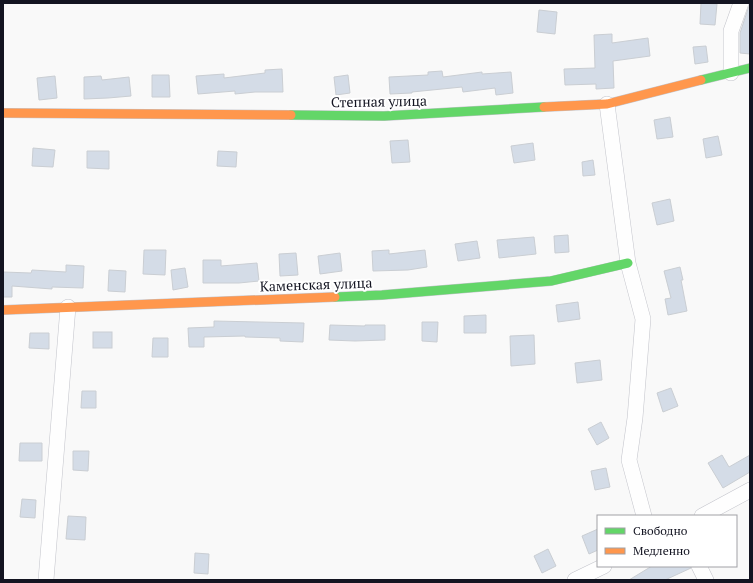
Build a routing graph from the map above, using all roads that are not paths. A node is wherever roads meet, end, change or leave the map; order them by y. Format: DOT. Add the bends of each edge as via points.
graph roads {
  1 [pos="741,3"];
  2 [pos="750,68"];
  3 [pos="731,73"];
  4 [pos="607,104"];
  5 [pos="3,113"];
  6 [pos="628,263"];
  7 [pos="68,308"];
  8 [pos="3,310"];
  9 [pos="750,490"];
  10 [pos="644,515"];
  11 [pos="704,515"];
  12 [pos="602,567"];
  13 [pos="700,567"];
  14 [pos="46,580"];
  15 [pos="575,580"];
  16 [pos="706,580"];
  1 -- 3 [label="street" via="732,31"];
  2 -- 3 [label="street, Степная улица"];
  3 -- 4 [label="street, Степная улица"];
  4 -- 5 [label="street, Степная улица" via="384,116"];
  4 -- 6 [label="street"];
  6 -- 7 [label="street, Каменская улица" via="552,281 382,295"];
  6 -- 10 [label="street" via="643,319 629,460"];
  7 -- 8 [label="street, Каменская улица"];
  7 -- 14 [label="street"];
  9 -- 11 [label="street"];
  12 -- 15 [label="street"];
  13 -- 16 [label="street"];
}
